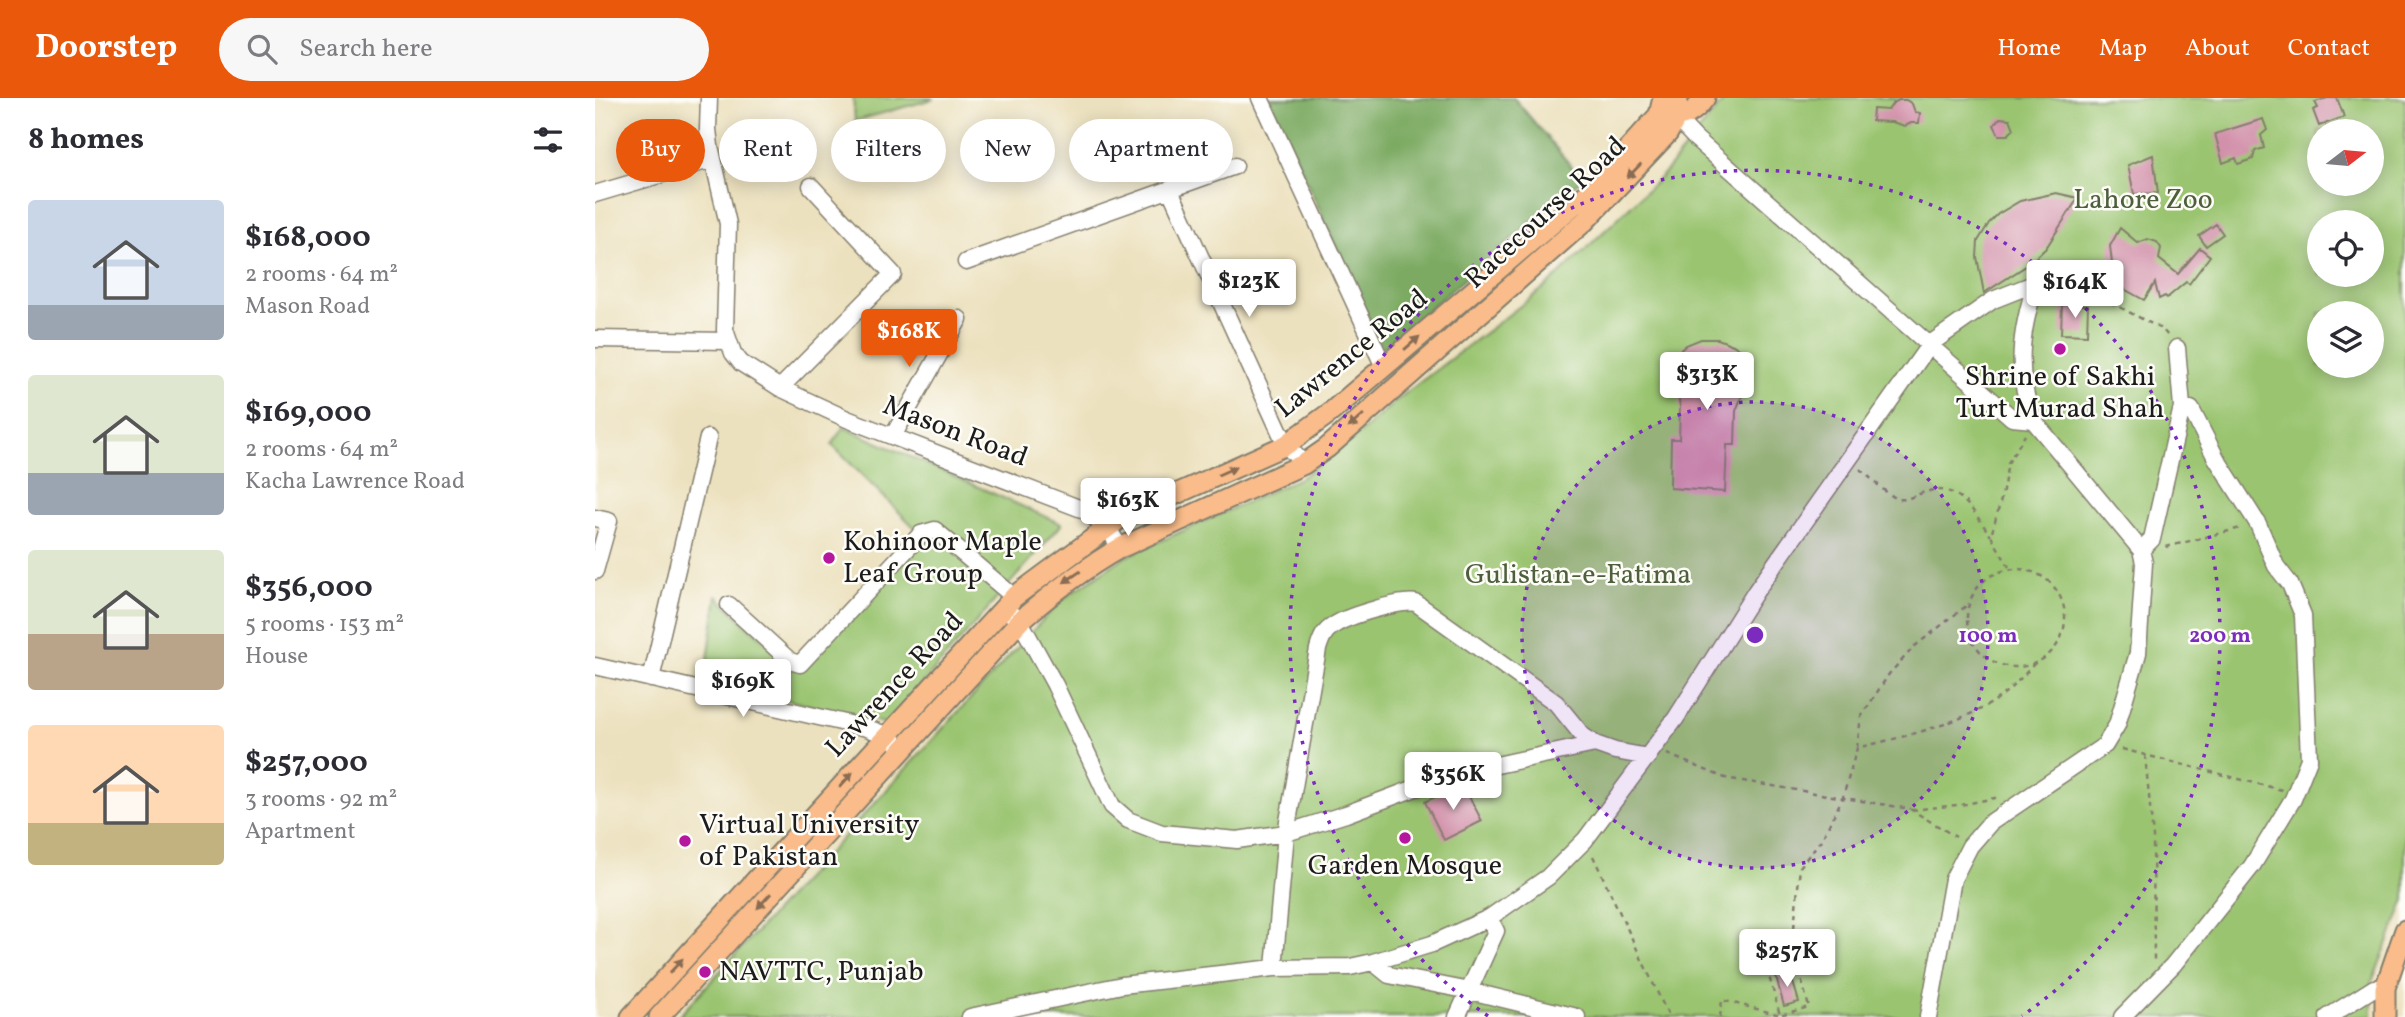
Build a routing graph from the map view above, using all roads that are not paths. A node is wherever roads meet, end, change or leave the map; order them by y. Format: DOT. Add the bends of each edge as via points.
graph roads {
  1 [pos="709,98"];
  2 [pos="1260,98"];
  3 [pos="1705,98"];
  4 [pos="1669,107"];
  5 [pos="713,159"];
  6 [pos="1235,166"];
  7 [pos="811,186"];
  8 [pos="1170,190"];
  9 [pos="595,194"];
  10 [pos="966,262"];
  11 [pos="959,319"];
  12 [pos="595,338"];
  13 [pos="728,341"];
  14 [pos="1930,344"];
  15 [pos="2176,348"];
  16 [pos="1384,367"];
  17 [pos="780,388"];
  18 [pos="2182,407"];
  19 [pos="2033,420"];
  20 [pos="893,436"];
  21 [pos="708,438"];
  22 [pos="1286,445"];
  23 [pos="1304,464"];
  24 [pos="595,518"];
  25 [pos="1108,528"];
  26 [pos="2146,545"];
  27 [pos="1120,548"];
  28 [pos="595,571"];
  29 [pos="1009,602"];
  30 [pos="729,605"];
  31 [pos="1020,621"];
  32 [pos="595,666"];
  33 [pos="651,679"];
  34 [pos="886,735"];
  35 [pos="1595,744"];
  36 [pos="903,748"];
  37 [pos="1651,753"];
  38 [pos="1286,832"];
  39 [pos="1489,918"];
  40 [pos="2405,930"];
  41 [pos="1373,962"];
  42 [pos="1274,968"];
  43 [pos="2385,988"];
  44 [pos="1470,991"];
  45 [pos="631,1017"];
  46 [pos="659,1017"];
  47 [pos="970,1017"];
  48 [pos="1457,1017"];
  49 [pos="1577,1017"];
  50 [pos="1929,1017"];
  51 [pos="2122,1017"];
  52 [pos="2328,1017"];
  53 [pos="2385,1017"];
  1 -- 5 [label="street"];
  2 -- 16 [label="street"];
  3 -- 4 [label="main road, Lawrence Road" via="1692,112"];
  4 -- 14 [label="street" via="1706,147"];
  16 -- 4 [label="main road, Lawrence Road, one-way" via="1588,193"];
  4 -- 23 [label="main road, Racecourse Road, one-way" via="1673,127 1585,221"];
  5 -- 9 [label="street"];
  5 -- 13 [label="street" via="728,224"];
  6 -- 8 [label="street"];
  7 -- 17 [label="street" via="893,274"];
  8 -- 10 [label="street"];
  8 -- 22 [label="street"];
  11 -- 20 [label="street"];
  12 -- 13 [label="street"];
  13 -- 17 [label="street, Mason Road" via="741,363"];
  14 -- 19 [label="street" via="2012,418"];
  14 -- 19 [label="street" via="1993,300 2036,284 2025,317 2021,379"];
  14 -- 37 [label="street" via="1756,592"];
  15 -- 18 [label="street"];
  16 -- 22 [label="main road, Lawrence Road"];
  17 -- 20 [label="street, Mason Road"];
  18 -- 26 [label="street"];
  18 -- 51 [label="street" via="2191,409 2258,524 2303,615 2309,759 2295,793 2252,866 2173,965"];
  19 -- 26 [label="street"];
  20 -- 25 [label="street, Mason Road" via="1084,510"];
  21 -- 33 [label="street"];
  22 -- 23 [label="street"];
  25 -- 22 [label="main road, Lawrence Road, one-way"];
  23 -- 27 [label="main road, Racecourse Road"];
  24 -- 28 [label="street" via="609,521"];
  25 -- 27 [label="street, Mason Road"];
  25 -- 29 [label="main road, Lawrence Road"];
  26 -- 50 [label="street" via="2138,653 2117,726 2105,745 1990,823 1970,846 1953,879"];
  27 -- 31 [label="main road, Racecourse Road, one-way" via="1063,583"];
  29 -- 30 [label="street" via="935,530 921,534 800,664 790,661"];
  29 -- 31 [label="street"];
  29 -- 34 [label="main road, Lawrence Road"];
  31 -- 36 [label="main road, Racecourse Road"];
  31 -- 38 [label="street" via="1112,806 1128,820 1162,833 1197,838 1237,840"];
  32 -- 33 [label="street"];
  33 -- 34 [label="street"];
  34 -- 36 [label="street"];
  45 -- 34 [label="main road, Lawrence Road, one-way"];
  35 -- 37 [label="street" via="1615,751"];
  35 -- 38 [label="street" via="1450,775"];
  35 -- 38 [label="street" via="1556,703 1490,653 1424,607 1400,602 1334,625 1322,638"];
  36 -- 46 [label="main road, Racecourse Road, one-way"];
  37 -- 39 [label="street" via="1585,840 1548,877"];
  38 -- 42 [label="street"];
  39 -- 41 [label="street" via="1432,944"];
  39 -- 44 [label="street" via="1496,931"];
  40 -- 43 [label="main road"];
  41 -- 42 [label="street" via="1350,967"];
  41 -- 44 [label="street" via="1389,975"];
  42 -- 47 [label="street" via="1122,985"];
  43 -- 52 [label="street" via="2374,988"];
  43 -- 53 [label="main road"];
  44 -- 48 [label="street"];
  44 -- 49 [label="street"];
}
